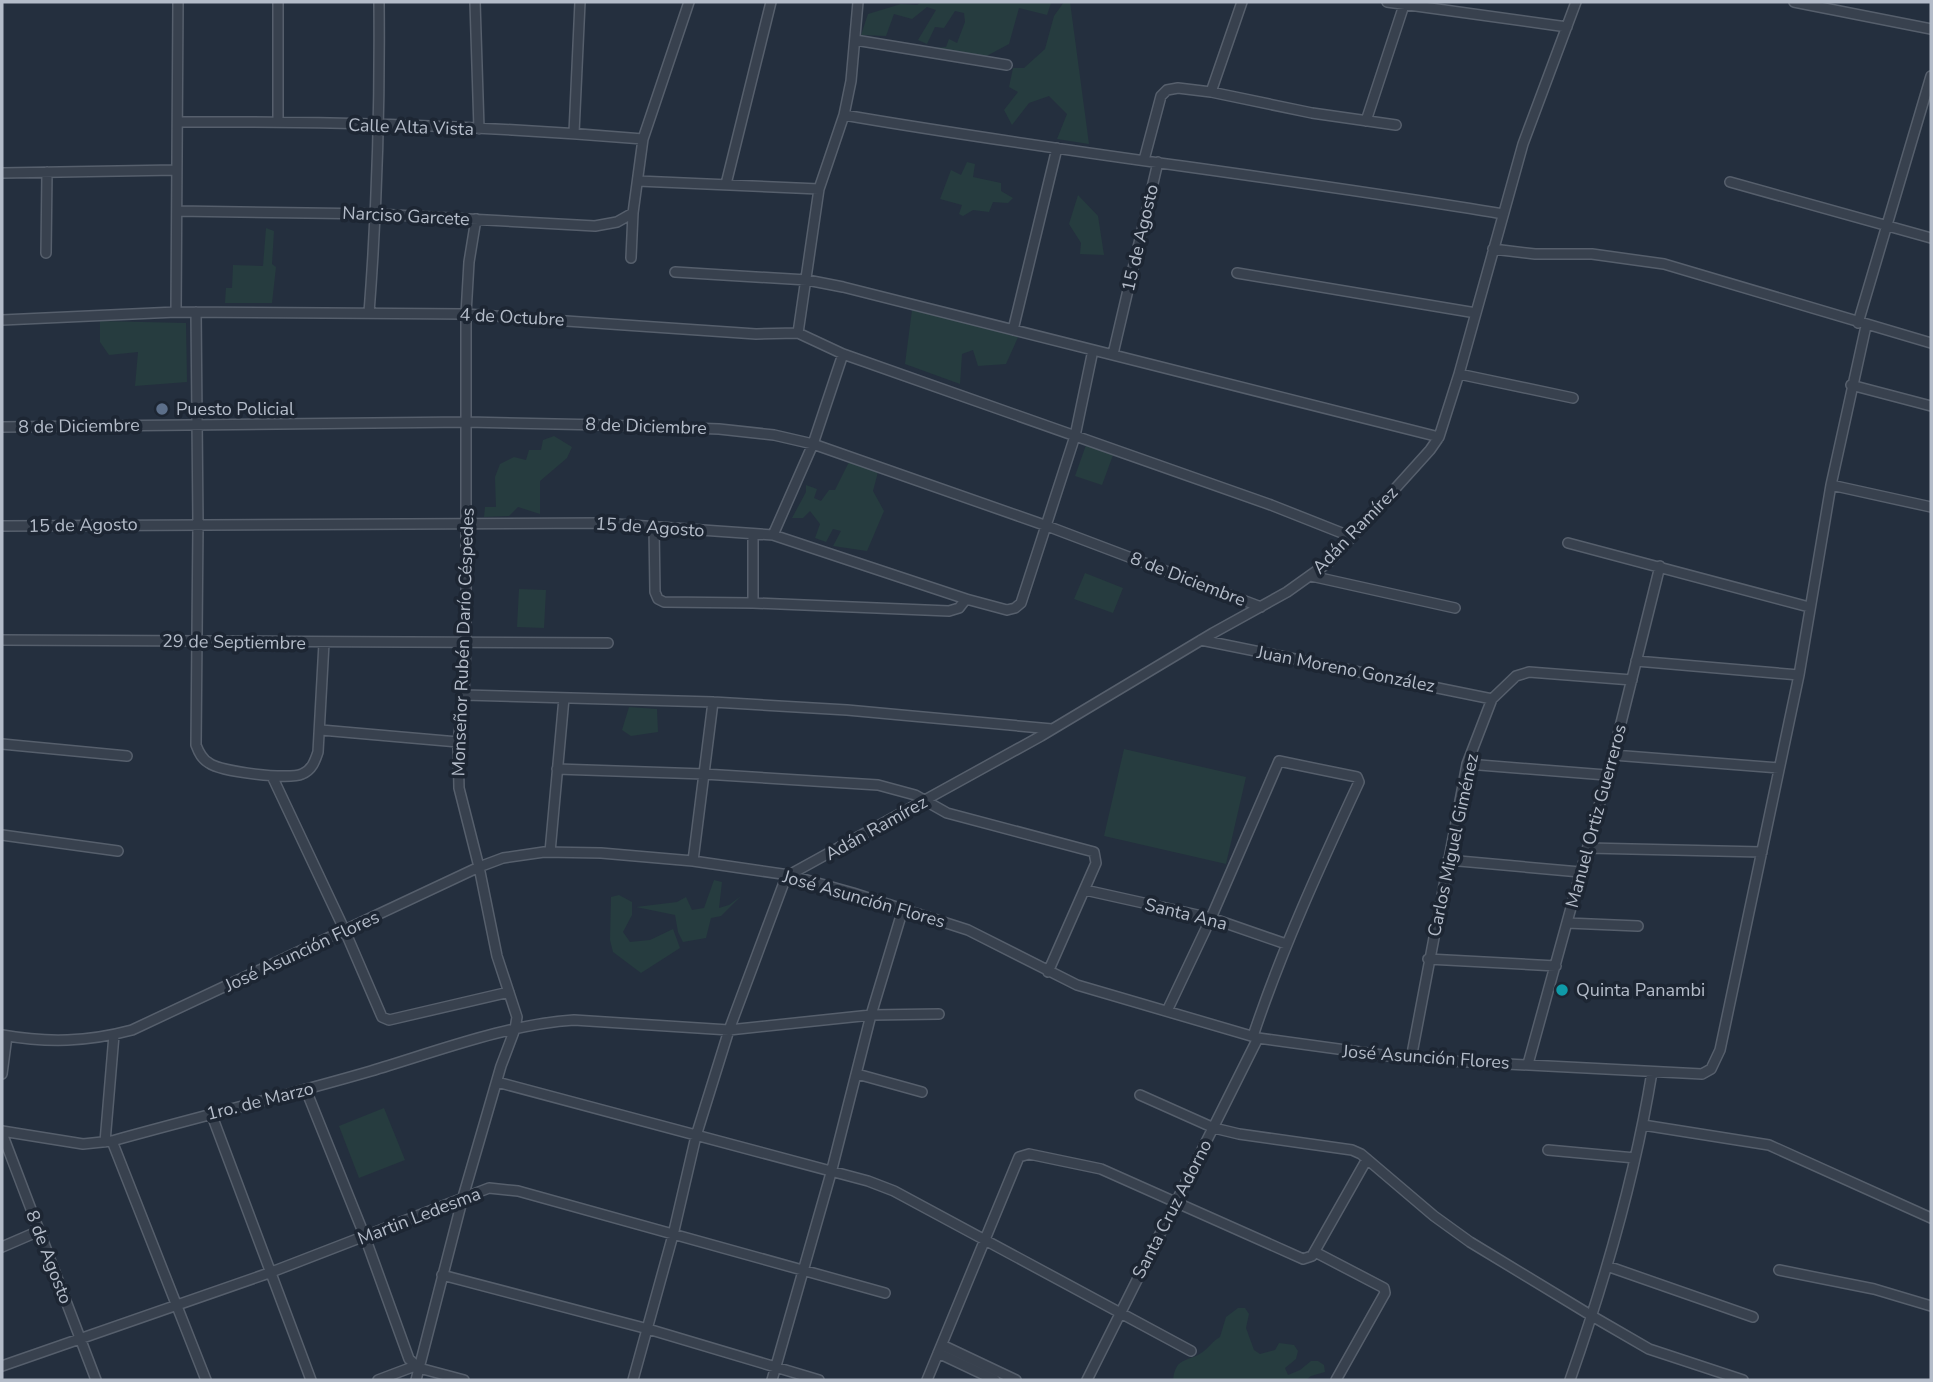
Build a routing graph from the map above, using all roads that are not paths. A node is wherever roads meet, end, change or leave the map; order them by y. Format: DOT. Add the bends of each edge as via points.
graph roads {
  1 [pos="178,2"];
  2 [pos="278,2"];
  3 [pos="379,2"];
  4 [pos="475,2"];
  5 [pos="580,2"];
  6 [pos="689,2"];
  7 [pos="771,2"];
  8 [pos="858,2"];
  9 [pos="1242,2"];
  10 [pos="1387,2"];
  11 [pos="1577,2"];
  12 [pos="1794,2"];
  13 [pos="1404,3"];
  14 [pos="1567,27"];
  15 [pos="1931,29"];
  16 [pos="855,40"];
  17 [pos="1007,65"];
  18 [pos="1931,76"];
  19 [pos="1211,92"];
  20 [pos="844,115"];
  21 [pos="278,121"];
  22 [pos="1366,121"];
  23 [pos="178,122"];
  24 [pos="1396,125"];
  25 [pos="380,126"];
  26 [pos="479,129"];
  27 [pos="574,133"];
  28 [pos="643,139"];
  29 [pos="1057,148"];
  30 [pos="1144,160"];
  31 [pos="1158,162"];
  32 [pos="176,170"];
  33 [pos="47,172"];
  34 [pos="2,173"];
  35 [pos="638,181"];
  36 [pos="1730,182"];
  37 [pos="726,184"];
  38 [pos="819,189"];
  39 [pos="177,211"];
  40 [pos="377,214"];
  41 [pos="633,214"];
  42 [pos="1503,214"];
  43 [pos="476,219"];
  44 [pos="1888,226"];
  45 [pos="1931,238"];
  46 [pos="1493,249"];
  47 [pos="46,253"];
  48 [pos="631,258"];
  49 [pos="675,272"];
  50 [pos="1237,273"];
  51 [pos="807,280"];
  52 [pos="176,312"];
  53 [pos="196,312"];
  54 [pos="369,313"];
  55 [pos="1476,313"];
  56 [pos="466,314"];
  57 [pos="2,320"];
  58 [pos="1862,324"];
  59 [pos="1013,330"];
  60 [pos="798,333"];
  61 [pos="1931,343"];
  62 [pos="1093,350"];
  63 [pos="843,354"];
  64 [pos="1113,354"];
  65 [pos="1459,374"];
  66 [pos="1852,384"];
  67 [pos="1573,398"];
  68 [pos="1931,406"];
  69 [pos="467,422"];
  70 [pos="198,425"];
  71 [pos="2,427"];
  72 [pos="1075,436"];
  73 [pos="1439,436"];
  74 [pos="813,444"];
  75 [pos="1832,485"];
  76 [pos="1931,507"];
  77 [pos="467,523"];
  78 [pos="198,524"];
  79 [pos="2,526"];
  80 [pos="1047,526"];
  81 [pos="653,527"];
  82 [pos="753,534"];
  83 [pos="773,535"];
  84 [pos="1352,537"];
  85 [pos="1568,543"];
  86 [pos="1660,566"];
  87 [pos="1311,576"];
  88 [pos="965,599"];
  89 [pos="752,603"];
  90 [pos="1261,607"];
  91 [pos="1810,607"];
  92 [pos="1455,608"];
  93 [pos="2,640"];
  94 [pos="196,640"];
  95 [pos="1201,640"];
  96 [pos="466,642"];
  97 [pos="324,643"];
  98 [pos="608,643"];
  99 [pos="1636,662"];
  100 [pos="1799,675"];
  101 [pos="1632,680"];
  102 [pos="464,695"];
  103 [pos="564,698"];
  104 [pos="1492,699"];
  105 [pos="713,702"];
  106 [pos="1052,729"];
  107 [pos="321,730"];
  108 [pos="458,741"];
  109 [pos="2,744"];
  110 [pos="1613,755"];
  111 [pos="127,756"];
  112 [pos="1467,764"];
  113 [pos="1779,768"];
  114 [pos="557,769"];
  115 [pos="704,774"];
  116 [pos="1606,775"];
  117 [pos="272,776"];
  118 [pos="927,800"];
  119 [pos="2,835"];
  120 [pos="1588,848"];
  121 [pos="118,851"];
  122 [pos="550,852"];
  123 [pos="1762,852"];
  124 [pos="1448,860"];
  125 [pos="693,861"];
  126 [pos="479,867"];
  127 [pos="1580,872"];
  128 [pos="789,876"];
  129 [pos="1085,890"];
  130 [pos="903,909"];
  131 [pos="1211,918"];
  132 [pos="1567,923"];
  133 [pos="1638,926"];
  134 [pos="345,931"];
  135 [pos="1286,944"];
  136 [pos="1429,960"];
  137 [pos="1556,966"];
  138 [pos="1048,972"];
  139 [pos="509,992"];
  140 [pos="1167,1011"];
  141 [pos="939,1014"];
  142 [pos="871,1015"];
  143 [pos="515,1029"];
  144 [pos="729,1031"];
  145 [pos="5,1035"];
  146 [pos="114,1035"];
  147 [pos="1255,1037"];
  148 [pos="1411,1059"];
  149 [pos="1528,1064"];
  150 [pos="1652,1072"];
  151 [pos="2,1074"];
  152 [pos="857,1074"];
  153 [pos="497,1082"];
  154 [pos="306,1090"];
  155 [pos="922,1092"];
  156 [pos="1140,1095"];
  157 [pos="211,1113"];
  158 [pos="1643,1125"];
  159 [pos="1214,1128"];
  160 [pos="2,1132"];
  161 [pos="696,1136"];
  162 [pos="108,1142"];
  163 [pos="1548,1150"];
  164 [pos="1635,1158"];
  165 [pos="1367,1159"];
  166 [pos="831,1173"];
  167 [pos="463,1197"];
  168 [pos="1174,1203"];
  169 [pos="1931,1218"];
  170 [pos="39,1231"];
  171 [pos="673,1235"];
  172 [pos="365,1237"];
  173 [pos="987,1239"];
  174 [pos="2,1247"];
  175 [pos="1315,1252"];
  176 [pos="1606,1266"];
  177 [pos="803,1270"];
  178 [pos="1779,1270"];
  179 [pos="269,1273"];
  180 [pos="442,1275"];
  181 [pos="886,1293"];
  182 [pos="178,1304"];
  183 [pos="1931,1306"];
  184 [pos="1120,1312"];
  185 [pos="1592,1317"];
  186 [pos="1753,1317"];
  187 [pos="648,1329"];
  188 [pos="80,1339"];
  189 [pos="940,1349"];
  190 [pos="1191,1351"];
  191 [pos="2,1366"];
  192 [pos="417,1367"];
  193 [pos="776,1367"];
  194 [pos="96,1380"];
  195 [pos="206,1380"];
  196 [pos="311,1380"];
  197 [pos="378,1380"];
  198 [pos="416,1380"];
  199 [pos="464,1380"];
  200 [pos="633,1380"];
  201 [pos="772,1380"];
  202 [pos="819,1380"];
  203 [pos="927,1380"];
  204 [pos="995,1380"];
  205 [pos="1013,1380"];
  206 [pos="1087,1380"];
  207 [pos="1336,1380"];
  208 [pos="1570,1380"];
  209 [pos="1743,1380"];
  1 -- 23 [label="street"];
  2 -- 21 [label="street"];
  3 -- 25 [label="street"];
  4 -- 26 [label="street"];
  5 -- 27 [label="street"];
  6 -- 28 [label="street"];
  7 -- 37 [label="street"];
  8 -- 16 [label="street"];
  9 -- 19 [label="street"];
  10 -- 13 [label="street"];
  11 -- 14 [label="street, Adán Ramírez"];
  12 -- 15 [label="street"];
  13 -- 14 [label="street"];
  13 -- 22 [label="street"];
  14 -- 42 [label="street, Adán Ramírez" via="1522,144"];
  16 -- 17 [label="street"];
  16 -- 20 [label="street"];
  18 -- 44 [label="street"];
  19 -- 22 [label="street"];
  19 -- 30 [label="street" via="1178,88 1161,96"];
  20 -- 29 [label="street"];
  20 -- 38 [label="street"];
  21 -- 23 [label="street, Calle Alta Vista"];
  21 -- 25 [label="street, Calle Alta Vista"];
  22 -- 24 [label="street"];
  23 -- 32 [label="street"];
  25 -- 26 [label="street, Calle Alta Vista"];
  25 -- 40 [label="street"];
  26 -- 27 [label="street, Calle Alta Vista"];
  27 -- 28 [label="street, Calle Alta Vista"];
  28 -- 35 [label="street"];
  29 -- 30 [label="street"];
  29 -- 59 [label="street"];
  30 -- 31 [label="street"];
  31 -- 42 [label="street"];
  31 -- 64 [label="street, 15 de Agosto"];
  32 -- 33 [label="street"];
  32 -- 39 [label="street"];
  33 -- 34 [label="street"];
  33 -- 47 [label="street"];
  35 -- 37 [label="street"];
  35 -- 41 [label="street"];
  36 -- 44 [label="street"];
  37 -- 38 [label="street"];
  38 -- 51 [label="street"];
  39 -- 40 [label="street, Narciso Garcete"];
  39 -- 52 [label="street"];
  40 -- 43 [label="street, Narciso Garcete"];
  40 -- 54 [label="street"];
  41 -- 43 [label="street, Narciso Garcete" via="595,226"];
  41 -- 48 [label="street"];
  42 -- 46 [label="street, Adán Ramírez"];
  43 -- 56 [label="street, Monseñor Rubén Darío Céspedes"];
  44 -- 45 [label="street"];
  44 -- 58 [label="street"];
  46 -- 55 [label="street, Adán Ramírez"];
  46 -- 58 [label="street" via="1592,254 1664,264"];
  49 -- 51 [label="street"];
  50 -- 55 [label="street"];
  51 -- 59 [label="street"];
  51 -- 60 [label="street"];
  52 -- 53 [label="street, 4 de Octubre"];
  52 -- 57 [label="street, 4 de Octubre"];
  53 -- 54 [label="street, 4 de Octubre"];
  53 -- 70 [label="street"];
  54 -- 56 [label="street, 4 de Octubre"];
  55 -- 65 [label="street, Adán Ramírez"];
  56 -- 60 [label="street, 4 de Octubre"];
  56 -- 69 [label="street, Monseñor Rubén Darío Céspedes"];
  58 -- 61 [label="street"];
  58 -- 66 [label="street"];
  59 -- 62 [label="street"];
  60 -- 63 [label="street, 4 de Octubre"];
  62 -- 64 [label="street"];
  62 -- 72 [label="street, 15 de Agosto"];
  63 -- 72 [label="street, 4 de Octubre"];
  63 -- 74 [label="street"];
  64 -- 73 [label="street"];
  65 -- 67 [label="street"];
  65 -- 73 [label="street, Adán Ramírez"];
  66 -- 68 [label="street"];
  66 -- 75 [label="street"];
  69 -- 70 [label="street, 8 de Diciembre"];
  69 -- 74 [label="street, 8 de Diciembre" via="719,429"];
  69 -- 77 [label="street, Monseñor Rubén Darío Céspedes"];
  70 -- 71 [label="street, 8 de Diciembre"];
  70 -- 78 [label="street"];
  72 -- 80 [label="street, 15 de Agosto"];
  72 -- 84 [label="street, 4 de Octubre"];
  73 -- 84 [label="street, Adán Ramírez"];
  74 -- 80 [label="street, 8 de Diciembre"];
  74 -- 83 [label="street"];
  75 -- 76 [label="street"];
  75 -- 91 [label="street"];
  77 -- 78 [label="street, 15 de Agosto"];
  77 -- 81 [label="street, 15 de Agosto"];
  77 -- 96 [label="street, Monseñor Rubén Darío Céspedes"];
  78 -- 79 [label="street, 15 de Agosto"];
  78 -- 94 [label="street"];
  80 -- 88 [label="street, 15 de Agosto" via="1021,603 1007,610"];
  80 -- 90 [label="street, 8 de Diciembre"];
  81 -- 82 [label="street, 15 de Agosto"];
  81 -- 89 [label="street" via="658,599"];
  82 -- 83 [label="street, 15 de Agosto"];
  82 -- 89 [label="street"];
  83 -- 88 [label="street, 15 de Agosto"];
  84 -- 87 [label="street, Adán Ramírez"];
  85 -- 86 [label="street"];
  86 -- 91 [label="street"];
  86 -- 99 [label="street, Manuel Ortiz Guerreros"];
  87 -- 90 [label="street, Adán Ramírez"];
  87 -- 92 [label="street"];
  88 -- 89 [label="street" via="959,608 949,611"];
  90 -- 95 [label="street, Adán Ramírez"];
  91 -- 100 [label="street"];
  93 -- 94 [label="street, 29 de Septiembre"];
  94 -- 97 [label="street, 29 de Septiembre"];
  94 -- 117 [label="street" via="199,753 211,765"];
  95 -- 104 [label="street, Juan Moreno González"];
  95 -- 106 [label="street, Adán Ramírez"];
  96 -- 97 [label="street, 29 de Septiembre"];
  96 -- 98 [label="street, 29 de Septiembre"];
  96 -- 102 [label="street, Monseñor Rubén Darío Céspedes"];
  97 -- 107 [label="street"];
  99 -- 100 [label="street"];
  99 -- 101 [label="street, Manuel Ortiz Guerreros"];
  100 -- 113 [label="street"];
  101 -- 104 [label="street, Carlos Miguel Giménez" via="1529,672 1516,676"];
  101 -- 110 [label="street, Manuel Ortiz Guerreros"];
  102 -- 103 [label="street"];
  102 -- 108 [label="street, Monseñor Rubén Darío Céspedes"];
  103 -- 105 [label="street"];
  103 -- 114 [label="street"];
  104 -- 112 [label="street, Carlos Miguel Giménez"];
  105 -- 106 [label="street"];
  105 -- 115 [label="street"];
  106 -- 118 [label="street, Adán Ramírez"];
  107 -- 108 [label="street"];
  107 -- 117 [label="street" via="318,752 307,771 300,776"];
  108 -- 126 [label="street, Monseñor Rubén Darío Céspedes" via="461,802"];
  109 -- 111 [label="street"];
  110 -- 113 [label="street"];
  110 -- 116 [label="street, Manuel Ortiz Guerreros"];
  112 -- 116 [label="street"];
  112 -- 124 [label="street, Carlos Miguel Giménez"];
  113 -- 123 [label="street"];
  114 -- 115 [label="street"];
  114 -- 122 [label="street"];
  115 -- 118 [label="street" via="878,785"];
  115 -- 125 [label="street"];
  116 -- 120 [label="street, Manuel Ortiz Guerreros"];
  117 -- 134 [label="street"];
  118 -- 128 [label="street, Adán Ramírez"];
  118 -- 129 [label="street" via="947,813 1094,852 1096,863"];
  119 -- 121 [label="street"];
  120 -- 123 [label="street"];
  120 -- 127 [label="street, Manuel Ortiz Guerreros"];
  122 -- 125 [label="street, José Asunción Flores"];
  122 -- 126 [label="street, José Asunción Flores" via="503,858"];
  123 -- 150 [label="street, José Asunción Flores" via="1720,1050 1711,1069 1702,1074"];
  124 -- 127 [label="street"];
  124 -- 136 [label="street, Carlos Miguel Giménez"];
  125 -- 128 [label="street, José Asunción Flores"];
  126 -- 134 [label="street, José Asunción Flores"];
  126 -- 139 [label="street, Monseñor Rubén Darío Céspedes"];
  127 -- 132 [label="street, Manuel Ortiz Guerreros"];
  128 -- 130 [label="street, José Asunción Flores"];
  128 -- 144 [label="street"];
  129 -- 131 [label="street, Santa Ana"];
  129 -- 138 [label="street"];
  130 -- 138 [label="street, José Asunción Flores" via="968,930"];
  130 -- 142 [label="street"];
  131 -- 135 [label="street, Santa Ana"];
  131 -- 135 [label="street, Santa Cruz Adorno" via="1279,761 1357,777 1359,782"];
  131 -- 140 [label="street"];
  132 -- 133 [label="street"];
  132 -- 137 [label="street, Manuel Ortiz Guerreros"];
  134 -- 139 [label="street" via="385,1020"];
  134 -- 146 [label="street, José Asunción Flores" via="149,1024"];
  135 -- 147 [label="street, Santa Cruz Adorno"];
  136 -- 137 [label="street"];
  136 -- 148 [label="street, Carlos Miguel Giménez"];
  137 -- 149 [label="street, Manuel Ortiz Guerreros"];
  138 -- 140 [label="street, José Asunción Flores"];
  139 -- 143 [label="street, Monseñor Rubén Darío Céspedes" via="517,1017"];
  140 -- 147 [label="street, José Asunción Flores"];
  141 -- 142 [label="street, 1ro. de Marzo"];
  142 -- 144 [label="street, 1ro. de Marzo"];
  142 -- 152 [label="street"];
  143 -- 144 [label="street, 1ro. de Marzo" via="574,1020"];
  143 -- 153 [label="street, Monseñor Rubén Darío Céspedes"];
  143 -- 154 [label="street, 1ro. de Marzo"];
  144 -- 161 [label="street"];
  145 -- 146 [label="street, José Asunción Flores" via="74,1041"];
  145 -- 151 [label="street"];
  146 -- 162 [label="street"];
  147 -- 148 [label="street, José Asunción Flores"];
  147 -- 159 [label="street, Santa Cruz Adorno"];
  148 -- 149 [label="street, José Asunción Flores"];
  149 -- 150 [label="street, José Asunción Flores"];
  150 -- 158 [label="street"];
  152 -- 155 [label="street"];
  152 -- 166 [label="street"];
  153 -- 161 [label="street"];
  153 -- 167 [label="street, Monseñor Rubén Darío Céspedes"];
  154 -- 157 [label="street, 1ro. de Marzo"];
  154 -- 172 [label="street"];
  156 -- 159 [label="street"];
  157 -- 162 [label="street, 1ro. de Marzo"];
  157 -- 179 [label="street"];
  158 -- 164 [label="street"];
  158 -- 169 [label="street" via="1769,1144"];
  159 -- 165 [label="street" via="1352,1150"];
  159 -- 168 [label="street, Santa Cruz Adorno"];
  160 -- 162 [label="street, 1ro. de Marzo" via="83,1144"];
  160 -- 170 [label="street, 8 de Agosto"];
  161 -- 166 [label="street"];
  161 -- 171 [label="street"];
  162 -- 182 [label="street"];
  163 -- 164 [label="street"];
  164 -- 176 [label="street"];
  165 -- 175 [label="street"];
  165 -- 185 [label="street" via="1470,1242"];
  166 -- 173 [label="street" via="894,1191"];
  166 -- 177 [label="street"];
  167 -- 171 [label="street, Martin Ledesma" via="489,1188 518,1191"];
  167 -- 172 [label="street, Martin Ledesma"];
  167 -- 180 [label="street, Monseñor Rubén Darío Céspedes"];
  168 -- 173 [label="street" via="1084,1164 1024,1155 1019,1157"];
  168 -- 175 [label="street" via="1295,1257 1303,1259"];
  168 -- 184 [label="street, Santa Cruz Adorno"];
  170 -- 174 [label="street"];
  170 -- 188 [label="street, 8 de Agosto"];
  171 -- 177 [label="street, Martin Ledesma"];
  171 -- 187 [label="street"];
  172 -- 179 [label="street, Martin Ledesma"];
  172 -- 192 [label="street" via="409,1359"];
  173 -- 184 [label="street"];
  173 -- 189 [label="street"];
  175 -- 207 [label="street" via="1382,1285 1385,1293"];
  176 -- 185 [label="street"];
  176 -- 186 [label="street"];
  177 -- 181 [label="street, Martin Ledesma"];
  177 -- 193 [label="street"];
  178 -- 183 [label="street"];
  179 -- 182 [label="street, Martin Ledesma"];
  179 -- 196 [label="street"];
  180 -- 187 [label="street"];
  180 -- 192 [label="street, Monseñor Rubén Darío Céspedes"];
  182 -- 188 [label="street, Martin Ledesma"];
  182 -- 195 [label="street"];
  184 -- 190 [label="street"];
  184 -- 206 [label="street, Santa Cruz Adorno"];
  185 -- 208 [label="street"];
  185 -- 209 [label="street" via="1649,1349"];
  187 -- 193 [label="street"];
  187 -- 200 [label="street"];
  188 -- 191 [label="street, Martin Ledesma"];
  188 -- 194 [label="street, 8 de Agosto"];
  189 -- 203 [label="street"];
  189 -- 204 [label="street"];
  189 -- 205 [label="street"];
  192 -- 197 [label="street"];
  192 -- 198 [label="street, Monseñor Rubén Darío Céspedes"];
  192 -- 199 [label="street"];
  193 -- 201 [label="street"];
  193 -- 202 [label="street"];
}
